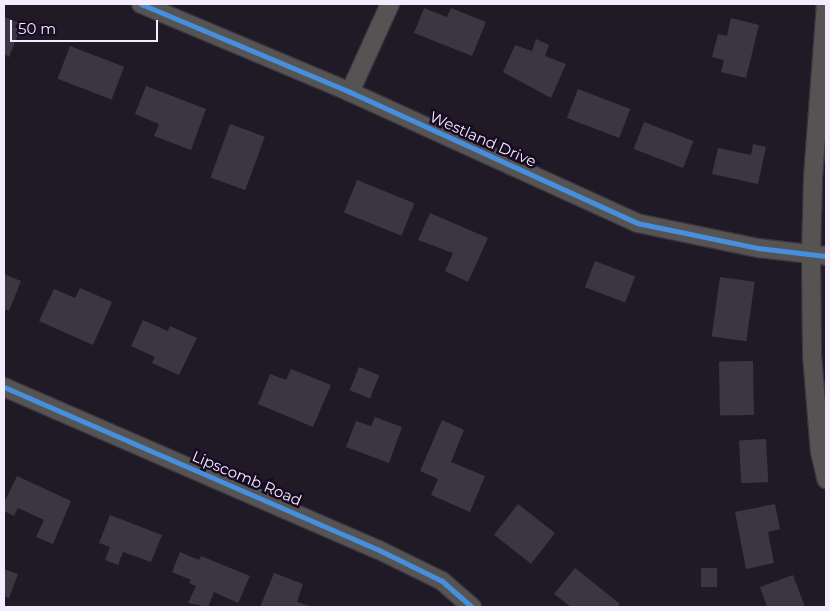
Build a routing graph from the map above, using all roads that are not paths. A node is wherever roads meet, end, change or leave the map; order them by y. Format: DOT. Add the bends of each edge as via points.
graph roads {
  1 [pos="141,4"];
  2 [pos="390,4"];
  3 [pos="826,4"];
  4 [pos="350,92"];
  5 [pos="818,256"];
  6 [pos="4,386"];
  7 [pos="826,479"];
  8 [pos="472,607"];
  1 -- 4 [label="street, Westland Drive"];
  2 -- 4 [label="street"];
  3 -- 5 [label="street" via="813,178"];
  4 -- 5 [label="street, Westland Drive" via="637,223 758,248"];
  5 -- 7 [label="street" via="812,355 820,452"];
  6 -- 8 [label="street, Lipscomb Road" via="377,549 442,581"];
}
